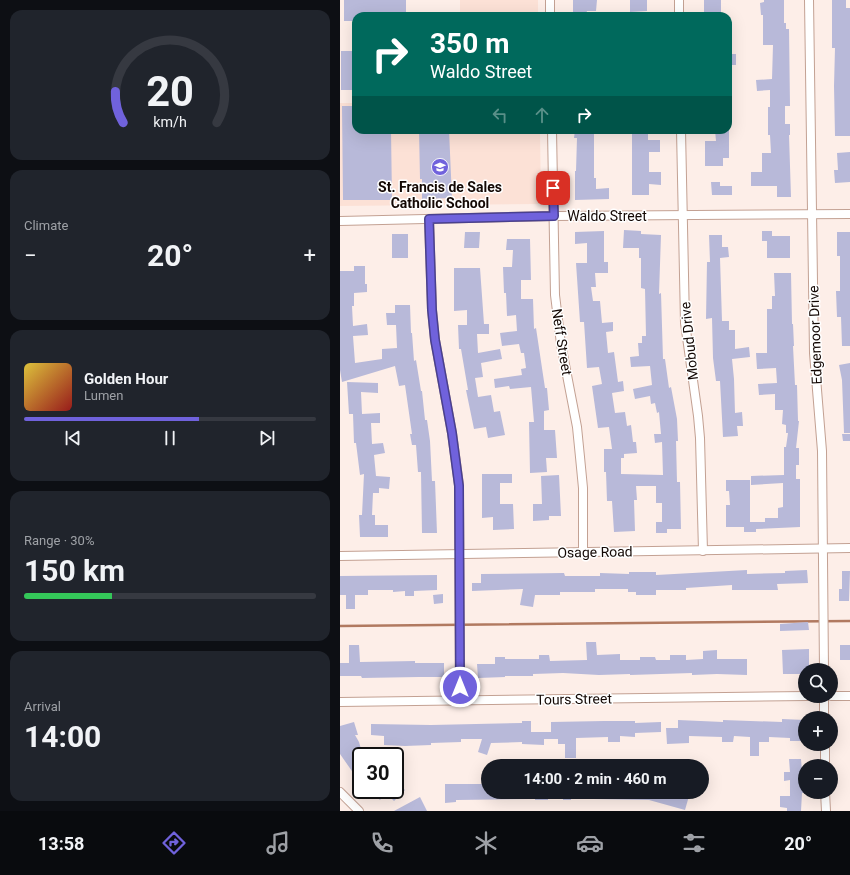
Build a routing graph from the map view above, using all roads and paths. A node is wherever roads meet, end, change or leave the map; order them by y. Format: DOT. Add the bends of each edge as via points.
graph roads {
  1 [pos="550,0"];
  2 [pos="679,0"];
  3 [pos="809,0"];
  4 [pos="550,12"];
  5 [pos="679,12"];
  6 [pos="552,134"];
  7 [pos="681,134"];
  8 [pos="811,214"];
  9 [pos="850,214"];
  10 [pos="682,215"];
  11 [pos="554,216"];
  12 [pos="429,219"];
  13 [pos="340,221"];
  14 [pos="850,548"];
  15 [pos="824,549"];
  16 [pos="703,551"];
  17 [pos="583,552"];
  18 [pos="460,555"];
  19 [pos="340,556"];
  20 [pos="824,663"];
  21 [pos="798,696"];
  22 [pos="838,696"];
  23 [pos="850,696"];
  24 [pos="460,700"];
  25 [pos="340,702"];
  26 [pos="340,792"];
  27 [pos="825,799"];
  28 [pos="359,811"];
  29 [pos="826,811"];
  1 -- 4 [label="street"];
  2 -- 5 [label="street"];
  3 -- 8 [label="street, Edgemoor Drive"];
  6 -- 11 [label="street, Neff Street"];
  7 -- 10 [label="street, Mobud Drive"];
  8 -- 9 [label="street, Waldo Street"];
  8 -- 10 [label="street, Waldo Street"];
  8 -- 15 [label="street, Edgemoor Drive" via="814,353 822,451"];
  10 -- 11 [label="street, Waldo Street"];
  10 -- 16 [label="street, Mobud Drive" via="685,323 700,438"];
  11 -- 12 [label="street, Waldo Street"];
  11 -- 17 [label="street, Neff Street" via="557,319 577,427 583,488"];
  12 -- 13 [label="street, Waldo Street"];
  12 -- 18 [label="street" via="432,310 459,486"];
  14 -- 15 [label="street, Osage Road"];
  15 -- 16 [label="street, Osage Road"];
  15 -- 20 [label="street, Edgemoor Drive"];
  16 -- 17 [label="street, Osage Road"];
  17 -- 18 [label="street, Osage Road"];
  18 -- 19 [label="street, Osage Road"];
  18 -- 24 [label="street"];
  21 -- 24 [label="street, Tours Street"];
  22 -- 23 [label="street"];
  24 -- 25 [label="street, Tours Street"];
  26 -- 28 [label="street"];
  27 -- 29 [label="street"];
}
